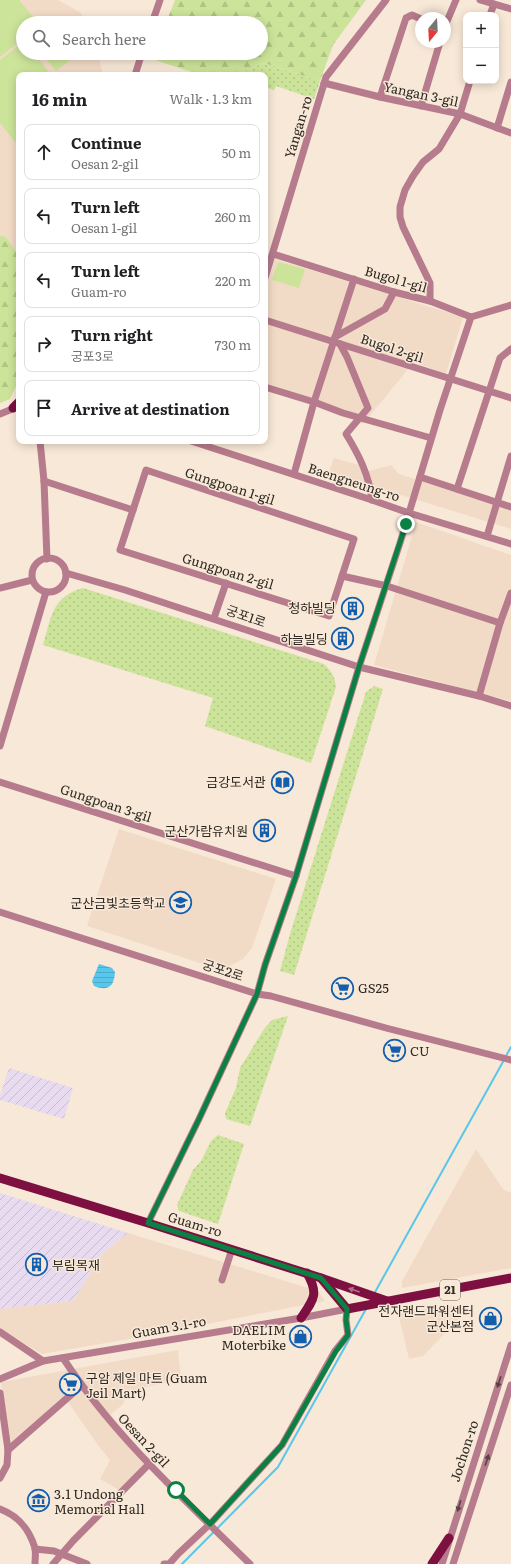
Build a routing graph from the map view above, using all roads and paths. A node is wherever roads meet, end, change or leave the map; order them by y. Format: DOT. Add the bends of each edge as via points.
graph roads {
  1 [pos="160,0"];
  2 [pos="386,0"];
  3 [pos="456,0"];
  4 [pos="480,0"];
  5 [pos="494,4"];
  6 [pos="511,10"];
  7 [pos="451,12"];
  8 [pos="491,12"];
  9 [pos="154,16"];
  10 [pos="415,16"];
  11 [pos="438,48"];
  12 [pos="140,60"];
  13 [pos="136,72"];
  14 [pos="511,82"];
  15 [pos="324,83"];
  16 [pos="469,84"];
  17 [pos="380,98"];
  18 [pos="421,106"];
  19 [pos="460,114"];
  20 [pos="497,128"];
  21 [pos="511,133"];
  22 [pos="273,254"];
  23 [pos="268,269"];
  24 [pos="354,279"];
  25 [pos="394,292"];
  26 [pos="430,301"];
  27 [pos="511,305"];
  28 [pos="471,316"];
  29 [pos="268,321"];
  30 [pos="336,341"];
  31 [pos="511,349"];
  32 [pos="450,379"];
  33 [pos="268,388"];
  34 [pos="488,391"];
  35 [pos="511,398"];
  36 [pos="314,402"];
  37 [pos="16,407"];
  38 [pos="0,414"];
  39 [pos="360,418"];
  40 [pos="431,438"];
  41 [pos="40,444"];
  42 [pos="214,444"];
  43 [pos="511,456"];
  44 [pos="294,474"];
  45 [pos="420,478"];
  46 [pos="44,481"];
  47 [pos="457,489"];
  48 [pos="372,500"];
  49 [pos="497,502"];
  50 [pos="511,507"];
  51 [pos="133,510"];
  52 [pos="409,513"];
  53 [pos="487,536"];
  54 [pos="511,544"];
  55 [pos="47,559"];
  56 [pos="66,573"];
  57 [pos="342,576"];
  58 [pos="32,580"];
  59 [pos="226,583"];
  60 [pos="387,586"];
  61 [pos="0,588"];
  62 [pos="46,592"];
  63 [pos="511,593"];
  64 [pos="214,618"];
  65 [pos="500,623"];
  66 [pos="359,667"];
  67 [pos="479,696"];
  68 [pos="511,706"];
  69 [pos="0,746"];
  70 [pos="0,782"];
  71 [pos="296,876"];
  72 [pos="0,912"];
  73 [pos="257,994"];
  74 [pos="511,1060"];
  75 [pos="0,1178"];
  76 [pos="148,1223"];
  77 [pos="232,1249"];
  78 [pos="307,1273"];
  79 [pos="321,1278"];
  80 [pos="511,1278"];
  81 [pos="222,1280"];
  82 [pos="388,1301"];
  83 [pos="349,1309"];
  84 [pos="301,1318"];
  85 [pos="0,1332"];
  86 [pos="511,1345"];
  87 [pos="63,1358"];
  88 [pos="43,1361"];
  89 [pos="0,1379"];
  90 [pos="511,1385"];
  91 [pos="81,1386"];
  92 [pos="0,1393"];
  93 [pos="8,1450"];
  94 [pos="149,1464"];
  95 [pos="0,1478"];
  96 [pos="0,1509"];
  97 [pos="211,1525"];
  98 [pos="449,1538"];
  99 [pos="35,1550"];
  100 [pos="63,1554"];
  101 [pos="35,1564"];
  102 [pos="53,1564"];
  103 [pos="87,1564"];
  104 [pos="164,1564"];
  105 [pos="170,1564"];
  106 [pos="250,1564"];
  107 [pos="432,1564"];
  108 [pos="442,1564"];
  109 [pos="453,1564"];
  1 -- 9 [label="street"];
  2 -- 15 [label="street, Yangan-ro"];
  3 -- 7 [label="street"];
  4 -- 5 [label="street"];
  5 -- 6 [label="street"];
  5 -- 8 [label="street"];
  10 -- 17 [label="street" via="406,18"];
  11 -- 18 [label="street"];
  12 -- 13 [label="street"];
  14 -- 20 [label="street"];
  15 -- 17 [label="street, Yangan 3-gil"];
  15 -- 22 [label="street, Yangan-ro"];
  16 -- 19 [label="street"];
  17 -- 18 [label="street, Yangan 3-gil"];
  18 -- 19 [label="street, Yangan 3-gil"];
  19 -- 20 [label="street, Yangan 3-gil"];
  19 -- 26 [label="street" via="439,149 423,162 413,176 400,207 403,227 430,284"];
  20 -- 21 [label="street, Yangan 3-gil"];
  22 -- 23 [label="street, Yangan-ro"];
  22 -- 24 [label="street, Bugol 1-gil"];
  24 -- 25 [label="street, Bugol 1-gil"];
  24 -- 30 [label="street"];
  25 -- 26 [label="street, Bugol 1-gil"];
  25 -- 30 [label="street" via="385,309"];
  26 -- 28 [label="street, Bugol 1-gil"];
  27 -- 28 [label="street"];
  28 -- 32 [label="street"];
  29 -- 30 [label="street, Bugol 2-gil"];
  30 -- 32 [label="street, Bugol 2-gil"];
  30 -- 36 [label="street"];
  30 -- 39 [label="street" via="347,357 368,408"];
  31 -- 34 [label="street" via="500,358"];
  32 -- 34 [label="street, Bugol 2-gil"];
  32 -- 40 [label="street"];
  33 -- 36 [label="street"];
  34 -- 35 [label="street, Bugol 2-gil"];
  34 -- 47 [label="street"];
  36 -- 39 [label="street"];
  36 -- 44 [label="street"];
  37 -- 38 [label="street"];
  39 -- 40 [label="street"];
  39 -- 48 [label="street" via="346,434 359,455"];
  40 -- 45 [label="street"];
  41 -- 46 [label="street"];
  42 -- 44 [label="street, Baengneung-ro"];
  43 -- 49 [label="street"];
  44 -- 48 [label="street, Baengneung-ro"];
  45 -- 47 [label="street"];
  45 -- 52 [label="street"];
  46 -- 51 [label="street"];
  46 -- 55 [label="street"];
  47 -- 49 [label="street"];
  48 -- 52 [label="street, Baengneung-ro"];
  49 -- 50 [label="street"];
  49 -- 53 [label="street"];
  51 -- 57 [label="street, Gungpoan 1-gil" via="146,470 354,539"];
  51 -- 59 [label="street, Gungpoan 2-gil" via="120,550"];
  52 -- 53 [label="street, Baengneung-ro"];
  52 -- 60 [label="street"];
  53 -- 54 [label="street, Baengneung-ro"];
  55 -- 56 [label="street" via="61,564"];
  55 -- 58 [label="street" via="35,566"];
  56 -- 62 [label="street" via="61,588"];
  56 -- 64 [label="street, 궁포1로"];
  57 -- 59 [label="street, Gungpoan 2-gil" via="329,616"];
  57 -- 60 [label="street"];
  58 -- 61 [label="street"];
  58 -- 62 [label="street" via="38,588"];
  59 -- 64 [label="street"];
  60 -- 65 [label="street"];
  60 -- 66 [label="street"];
  62 -- 69 [label="street"];
  63 -- 65 [label="street"];
  64 -- 66 [label="street, 궁포1로"];
  65 -- 67 [label="street"];
  66 -- 67 [label="street, 궁포1로"];
  66 -- 71 [label="street"];
  67 -- 68 [label="street, 궁포1로"];
  70 -- 71 [label="street, Gungpoan 3-gil"];
  71 -- 73 [label="street"];
  72 -- 73 [label="street, 궁포2로"];
  73 -- 74 [label="street, 궁포2로"];
  73 -- 76 [label="street"];
  75 -- 76 [label="main road, Guam-ro"];
  76 -- 77 [label="main road, Guam-ro"];
  77 -- 78 [label="main road, Guam-ro"];
  77 -- 81 [label="street"];
  78 -- 79 [label="main road, Guam-ro"];
  78 -- 84 [label="main road" via="314,1284 314,1298"];
  82 -- 79 [label="main road, Guam-ro, one-way"];
  79 -- 83 [label="main road"];
  80 -- 82 [label="main road, 21"];
  82 -- 83 [label="main road, 21"];
  83 -- 84 [label="street, Guam 3.1-ro"];
  83 -- 97 [label="street" via="346,1320 348,1335 336,1351 282,1445"];
  84 -- 87 [label="street, Guam 3.1-ro"];
  85 -- 88 [label="street"];
  86 -- 98 [label="street, Jochon-ro, one-way"];
  87 -- 88 [label="street, Guam 3.1-ro"];
  87 -- 91 [label="street, Oesan 2-gil"];
  88 -- 89 [label="street, Guam 3.1-ro"];
  109 -- 90 [label="street, Jochon-ro, one-way"];
  91 -- 93 [label="street"];
  91 -- 94 [label="street, Oesan 2-gil" via="120,1434"];
  92 -- 93 [label="street"];
  93 -- 95 [label="street" via="7,1465"];
  94 -- 97 [label="street, Oesan 2-gil"];
  94 -- 100 [label="street"];
  96 -- 99 [label="street" via="25,1525"];
  97 -- 105 [label="street"];
  97 -- 106 [label="street, Oesan 2-gil"];
  98 -- 107 [label="main road"];
  98 -- 108 [label="street, Jochon-ro"];
  99 -- 100 [label="street"];
  99 -- 101 [label="street"];
  100 -- 102 [label="street"];
  100 -- 103 [label="street"];
  104 -- 105 [label="street"];
}
